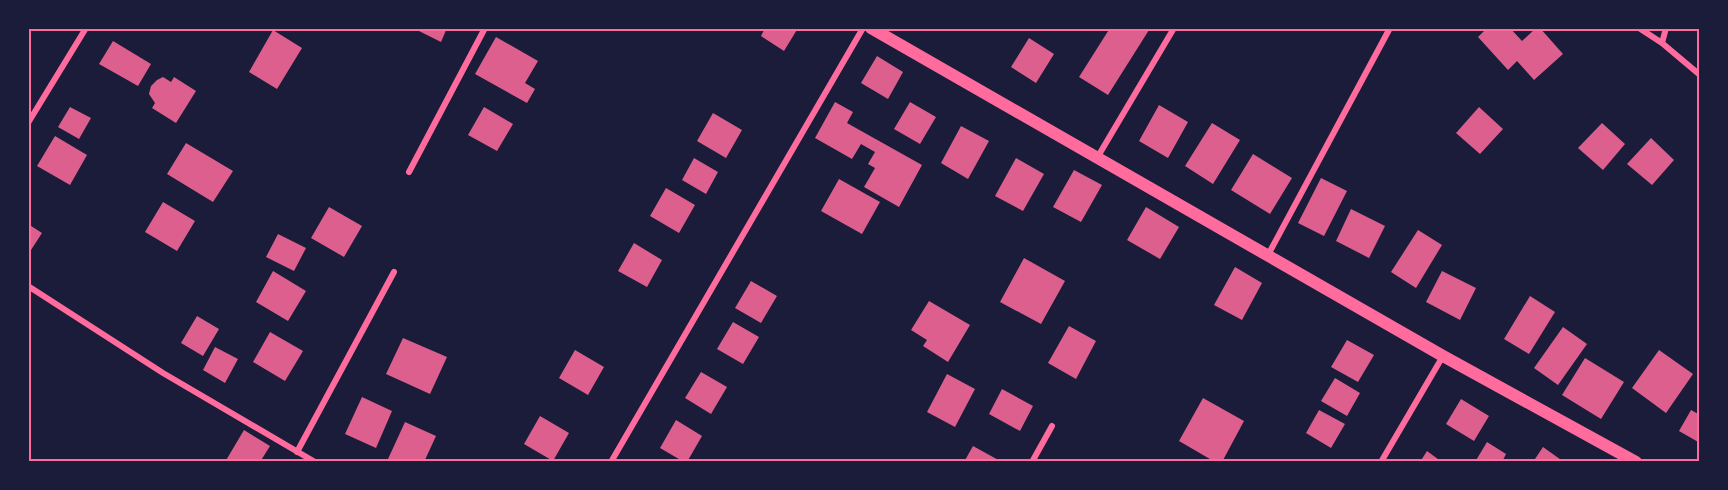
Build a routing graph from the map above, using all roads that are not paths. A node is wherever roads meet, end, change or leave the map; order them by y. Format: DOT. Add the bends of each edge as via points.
graph roads {
  1 [pos="86,28"];
  2 [pos="485,28"];
  3 [pos="863,28"];
  4 [pos="871,28"];
  5 [pos="1174,28"];
  6 [pos="1390,28"];
  7 [pos="1639,28"];
  8 [pos="1666,28"];
  9 [pos="1662,44"];
  10 [pos="1700,75"];
  11 [pos="28,123"];
  12 [pos="1096,158"];
  13 [pos="409,172"];
  14 [pos="1268,256"];
  15 [pos="394,272"];
  16 [pos="28,286"];
  17 [pos="1443,356"];
  18 [pos="1052,426"];
  19 [pos="297,452"];
  20 [pos="315,462"];
  21 [pos="611,462"];
  22 [pos="1032,462"];
  23 [pos="1381,462"];
  24 [pos="1636,462"];
  1 -- 11 [label="street"];
  2 -- 13 [label="street"];
  3 -- 21 [label="street"];
  4 -- 12 [label="main road"];
  5 -- 12 [label="street"];
  6 -- 14 [label="street"];
  7 -- 9 [label="street"];
  8 -- 9 [label="street"];
  9 -- 10 [label="street"];
  12 -- 14 [label="main road"];
  14 -- 17 [label="main road"];
  15 -- 19 [label="street"];
  16 -- 19 [label="street" via="163,374"];
  17 -- 23 [label="street"];
  17 -- 24 [label="main road"];
  18 -- 22 [label="street"];
  19 -- 20 [label="street"];
}
